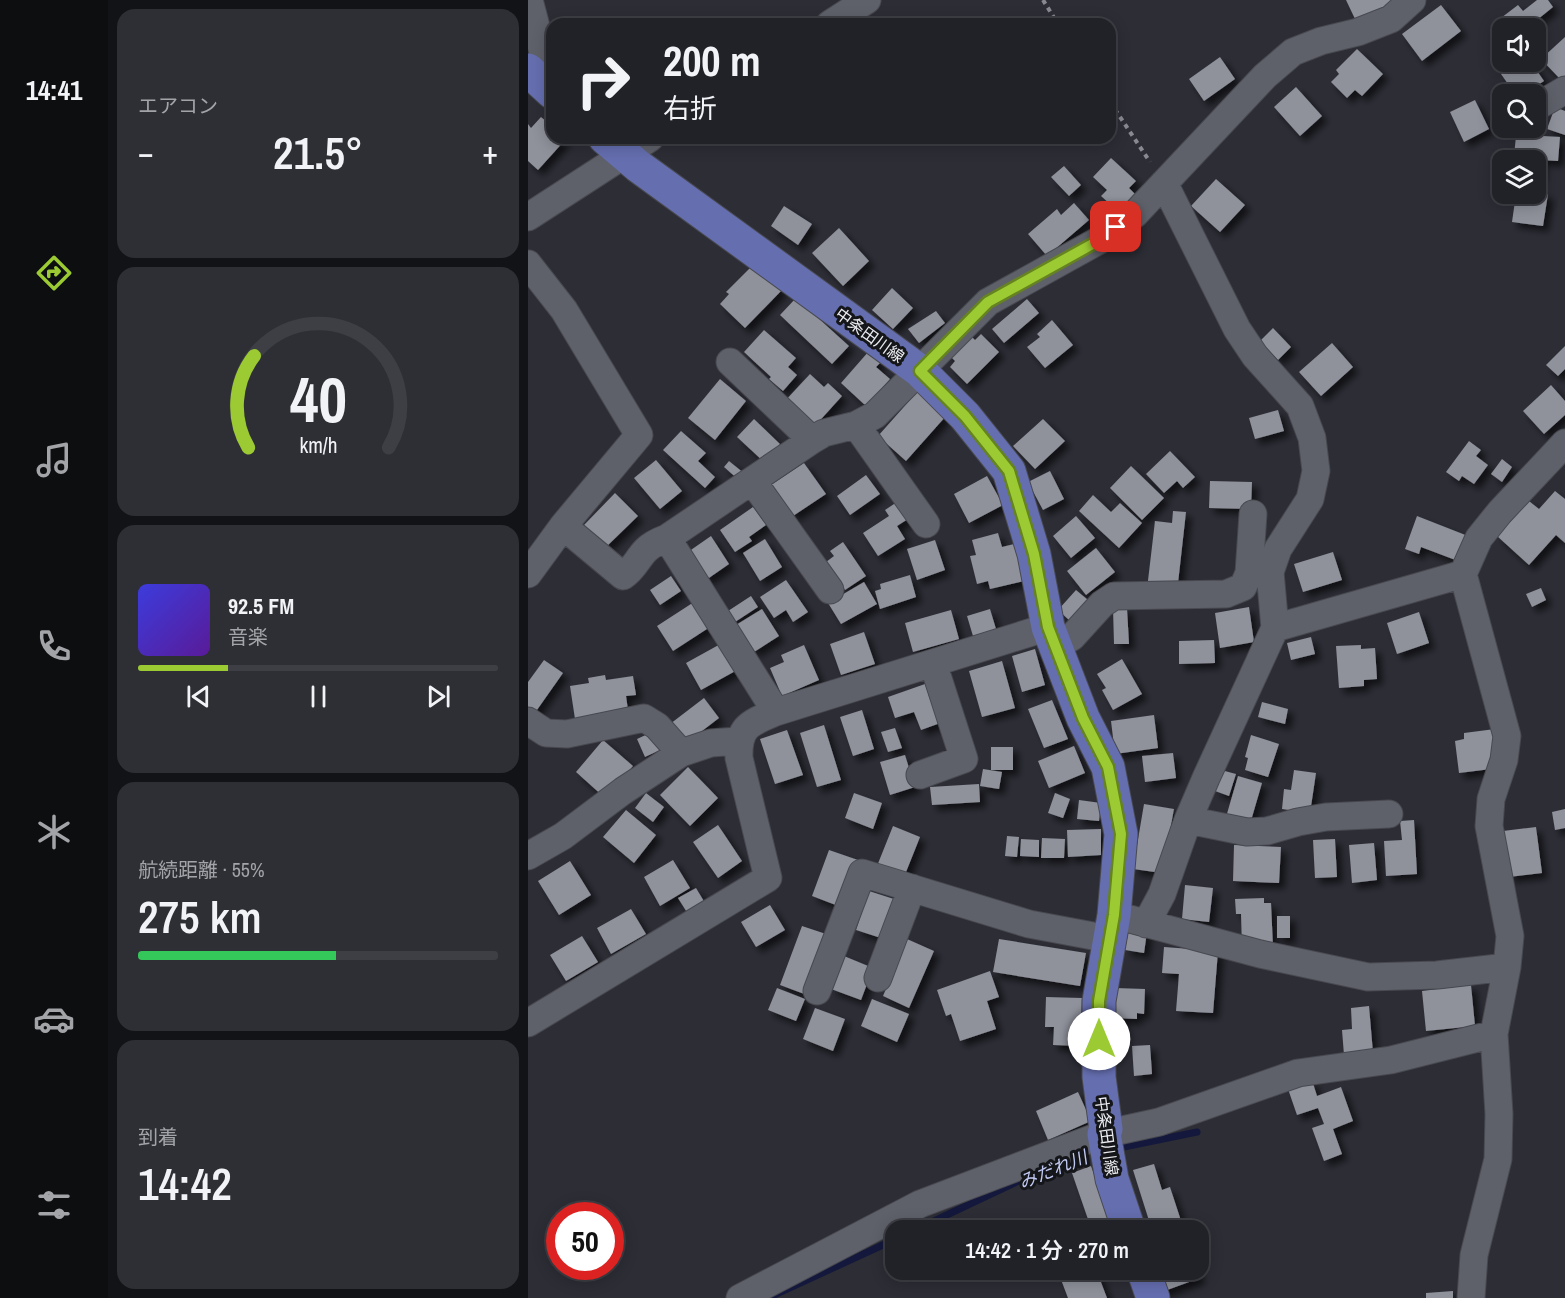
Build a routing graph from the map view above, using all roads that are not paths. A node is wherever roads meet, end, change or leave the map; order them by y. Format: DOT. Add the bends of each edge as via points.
graph roads {
  1 [pos="528,0"];
  2 [pos="867,0"];
  3 [pos="1412,0"];
  4 [pos="839,18"];
  5 [pos="546,65"];
  6 [pos="1565,90"];
  7 [pos="1546,101"];
  8 [pos="626,144"];
  9 [pos="1164,183"];
  10 [pos="528,217"];
  11 [pos="528,264"];
  12 [pos="730,362"];
  13 [pos="920,371"];
  14 [pos="856,425"];
  15 [pos="812,440"];
  16 [pos="1565,443"];
  17 [pos="753,482"];
  18 [pos="1253,514"];
  19 [pos="926,524"];
  20 [pos="563,526"];
  21 [pos="667,538"];
  22 [pos="528,574"];
  23 [pos="1462,574"];
  24 [pos="830,590"];
  25 [pos="1275,628"];
  26 [pos="1051,637"];
  27 [pos="933,663"];
  28 [pos="776,712"];
  29 [pos="528,722"];
  30 [pos="738,741"];
  31 [pos="681,753"];
  32 [pos="920,775"];
  33 [pos="1389,814"];
  34 [pos="1188,820"];
  35 [pos="528,856"];
  36 [pos="912,888"];
  37 [pos="1146,924"];
  38 [pos="1112,927"];
  39 [pos="1507,967"];
  40 [pos="878,978"];
  41 [pos="817,991"];
  42 [pos="528,1023"];
  43 [pos="1494,1034"];
  44 [pos="1104,1134"];
  45 [pos="1126,1220"];
  46 [pos="1147,1280"];
  47 [pos="740,1298"];
  48 [pos="1153,1298"];
  49 [pos="1471,1298"];
  1 -- 5 [label="street"];
  2 -- 4 [label="street"];
  3 -- 9 [label="street" via="1391,19 1293,52 1265,75"];
  6 -- 7 [label="street"];
  8 -- 10 [label="street"];
  8 -- 13 [label="main road, 中条田川線"];
  9 -- 13 [label="street" via="1135,214 1098,241 988,302"];
  9 -- 25 [label="street" via="1237,329 1255,356 1300,406 1312,438 1316,471 1310,499 1278,549 1269,572"];
  11 -- 20 [label="street" via="564,310 639,435"];
  12 -- 15 [label="street"];
  13 -- 14 [label="street" via="875,415"];
  13 -- 26 [label="main road, 中条田川線" via="965,416 1009,471 1034,554"];
  14 -- 15 [label="street"];
  14 -- 19 [label="street"];
  15 -- 17 [label="street"];
  16 -- 23 [label="street" via="1479,538"];
  17 -- 21 [label="street"];
  17 -- 24 [label="street"];
  18 -- 26 [label="street" via="1249,573 1243,587 1226,594 1114,596 1072,637"];
  20 -- 21 [label="street" via="622,576 645,550"];
  20 -- 22 [label="street"];
  21 -- 28 [label="street"];
  23 -- 25 [label="street"];
  23 -- 39 [label="street" via="1506,736 1504,760 1491,799 1489,826 1510,936"];
  25 -- 34 [label="street"];
  26 -- 27 [label="street"];
  26 -- 38 [label="main road, 中条田川線" via="1083,718 1108,767 1121,834"];
  27 -- 28 [label="street"];
  27 -- 32 [label="street" via="964,759"];
  28 -- 30 [label="street" via="748,724"];
  29 -- 31 [label="street" via="546,732 567,734 644,718 657,726"];
  30 -- 31 [label="street" via="711,743"];
  30 -- 42 [label="street" via="768,878"];
  31 -- 35 [label="street"];
  33 -- 34 [label="street" via="1326,818 1247,832"];
  34 -- 37 [label="street" via="1162,894"];
  36 -- 38 [label="street" via="1029,924"];
  36 -- 40 [label="street"];
  36 -- 41 [label="street" via="862,873"];
  37 -- 38 [label="street"];
  37 -- 39 [label="street" via="1368,977"];
  38 -- 44 [label="main road, 中条田川線" via="1099,1001"];
  39 -- 43 [label="street"];
  43 -- 44 [label="street" via="1391,1060 1298,1073 1159,1122"];
  43 -- 49 [label="street" via="1499,1114 1497,1159 1474,1255"];
  44 -- 45 [label="main road, 中条田川線" via="1112,1179"];
  44 -- 47 [label="street" via="920,1204"];
  46 -- 48 [label="main road"];
}
